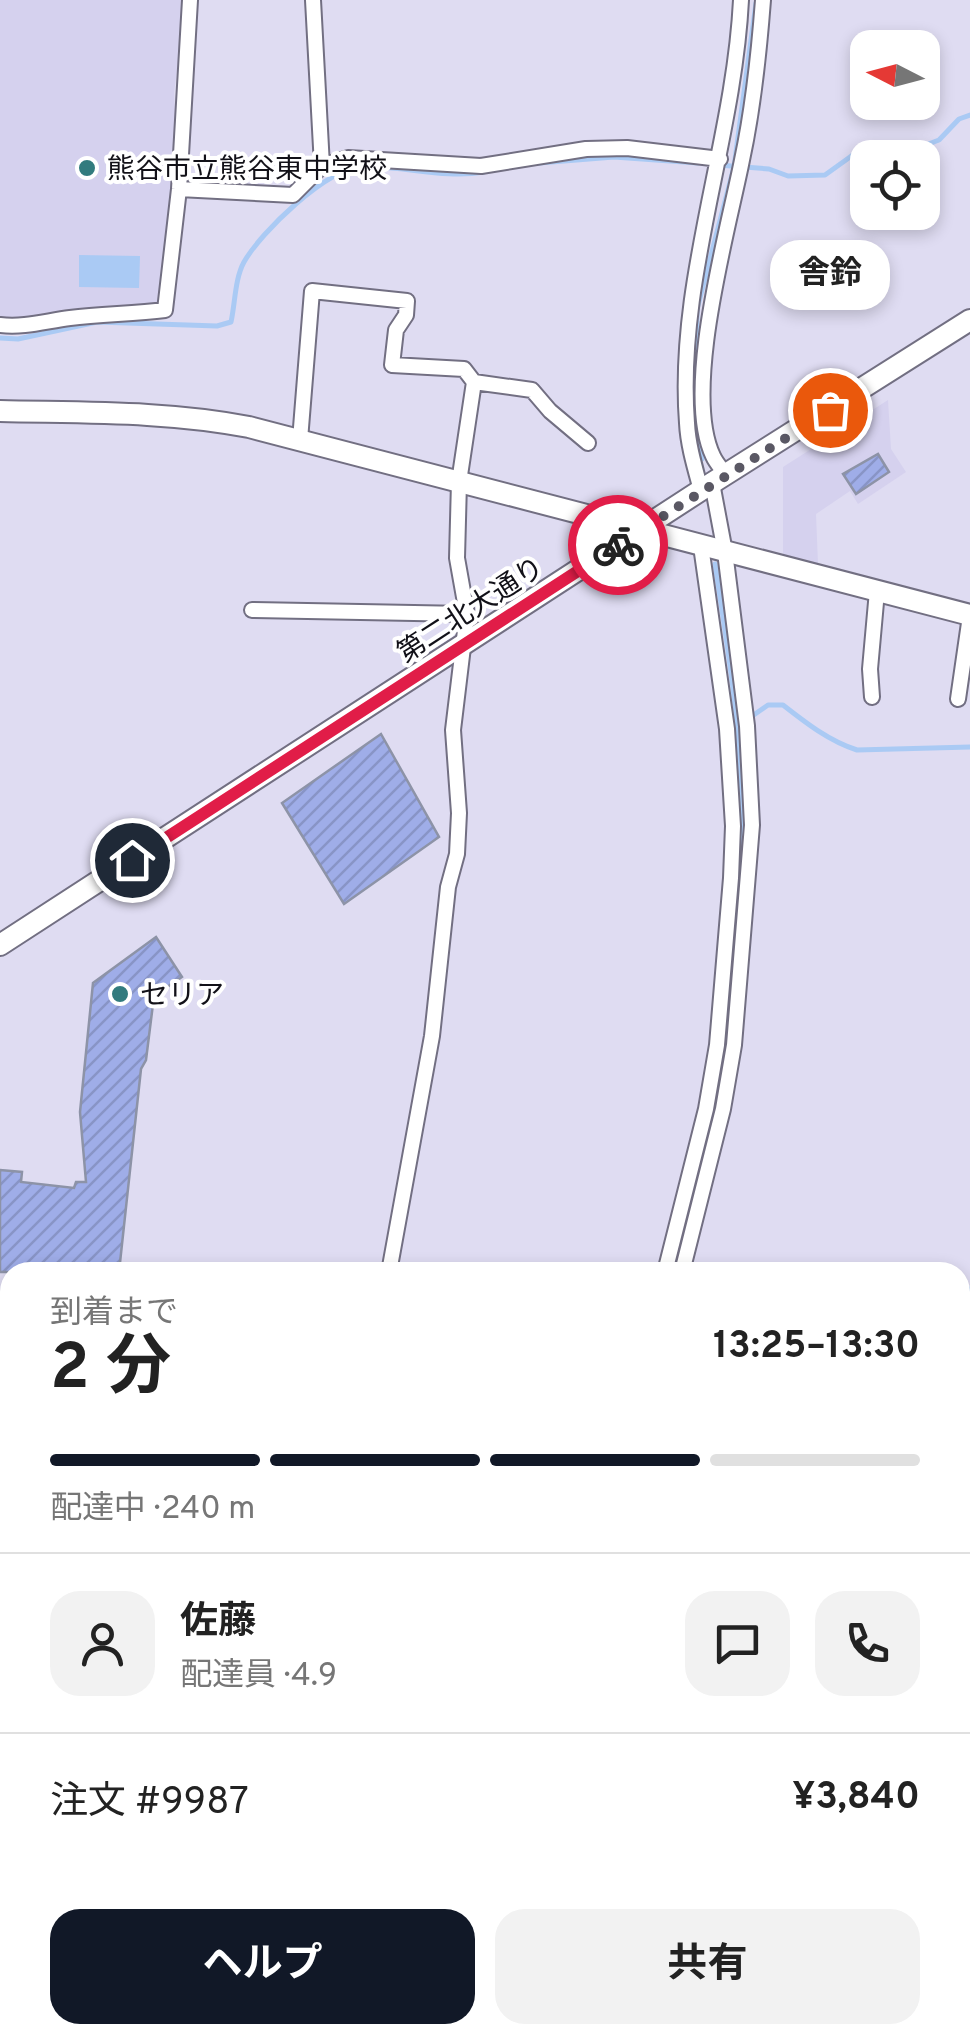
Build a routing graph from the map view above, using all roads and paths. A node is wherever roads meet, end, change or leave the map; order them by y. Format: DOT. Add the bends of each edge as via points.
graph roads {
  1 [pos="190,0"];
  2 [pos="313,0"];
  3 [pos="741,0"];
  4 [pos="762,0"];
  5 [pos="720,159"];
  6 [pos="322,166"];
  7 [pos="179,189"];
  8 [pos="710,215"];
  9 [pos="729,220"];
  10 [pos="970,320"];
  11 [pos="0,325"];
  12 [pos="474,382"];
  13 [pos="0,411"];
  14 [pos="300,440"];
  15 [pos="588,442"];
  16 [pos="459,482"];
  17 [pos="713,483"];
  18 [pos="641,530"];
  19 [pos="701,546"];
  20 [pos="726,552"];
  21 [pos="877,591"];
  22 [pos="252,610"];
  23 [pos="467,614"];
  24 [pos="970,615"];
  25 [pos="463,648"];
  26 [pos="872,697"];
  27 [pos="958,699"];
  28 [pos="0,945"];
  29 [pos="725,1044"];
  30 [pos="391,1262"];
  31 [pos="668,1262"];
  32 [pos="685,1262"];
  1 -- 7 [label="street"];
  2 -- 6 [label="street"];
  3 -- 5 [label="street"];
  4 -- 9 [label="street" via="744,156"];
  5 -- 6 [label="street" via="600,148 481,166 348,158"];
  5 -- 8 [label="street"];
  6 -- 7 [label="street" via="294,196"];
  7 -- 11 [label="street" via="165,310"];
  8 -- 9 [label="street"];
  8 -- 17 [label="street" via="685,361 687,426"];
  9 -- 17 [label="street" via="704,374"];
  10 -- 17 [label="street, 第二北大通り"];
  12 -- 14 [label="street" via="464,369 392,365 407,301 312,291"];
  12 -- 15 [label="street" via="532,390"];
  12 -- 16 [label="street"];
  13 -- 14 [label="street" via="216,421"];
  14 -- 16 [label="street"];
  16 -- 18 [label="street"];
  16 -- 23 [label="street" via="457,558"];
  17 -- 18 [label="street, 第二北大通り"];
  17 -- 20 [label="street"];
  18 -- 19 [label="street"];
  18 -- 25 [label="street, 第二北大通り"];
  19 -- 20 [label="street"];
  19 -- 29 [label="street" via="727,729 733,826"];
  20 -- 21 [label="street"];
  20 -- 29 [label="street" via="752,824"];
  21 -- 24 [label="street"];
  21 -- 26 [label="street"];
  22 -- 23 [label="street"];
  23 -- 25 [label="street"];
  24 -- 27 [label="street"];
  25 -- 28 [label="street, 第二北大通り"];
  25 -- 30 [label="street" via="454,730 457,854"];
  29 -- 31 [label="street"];
  29 -- 32 [label="street" via="723,1109"];
}
